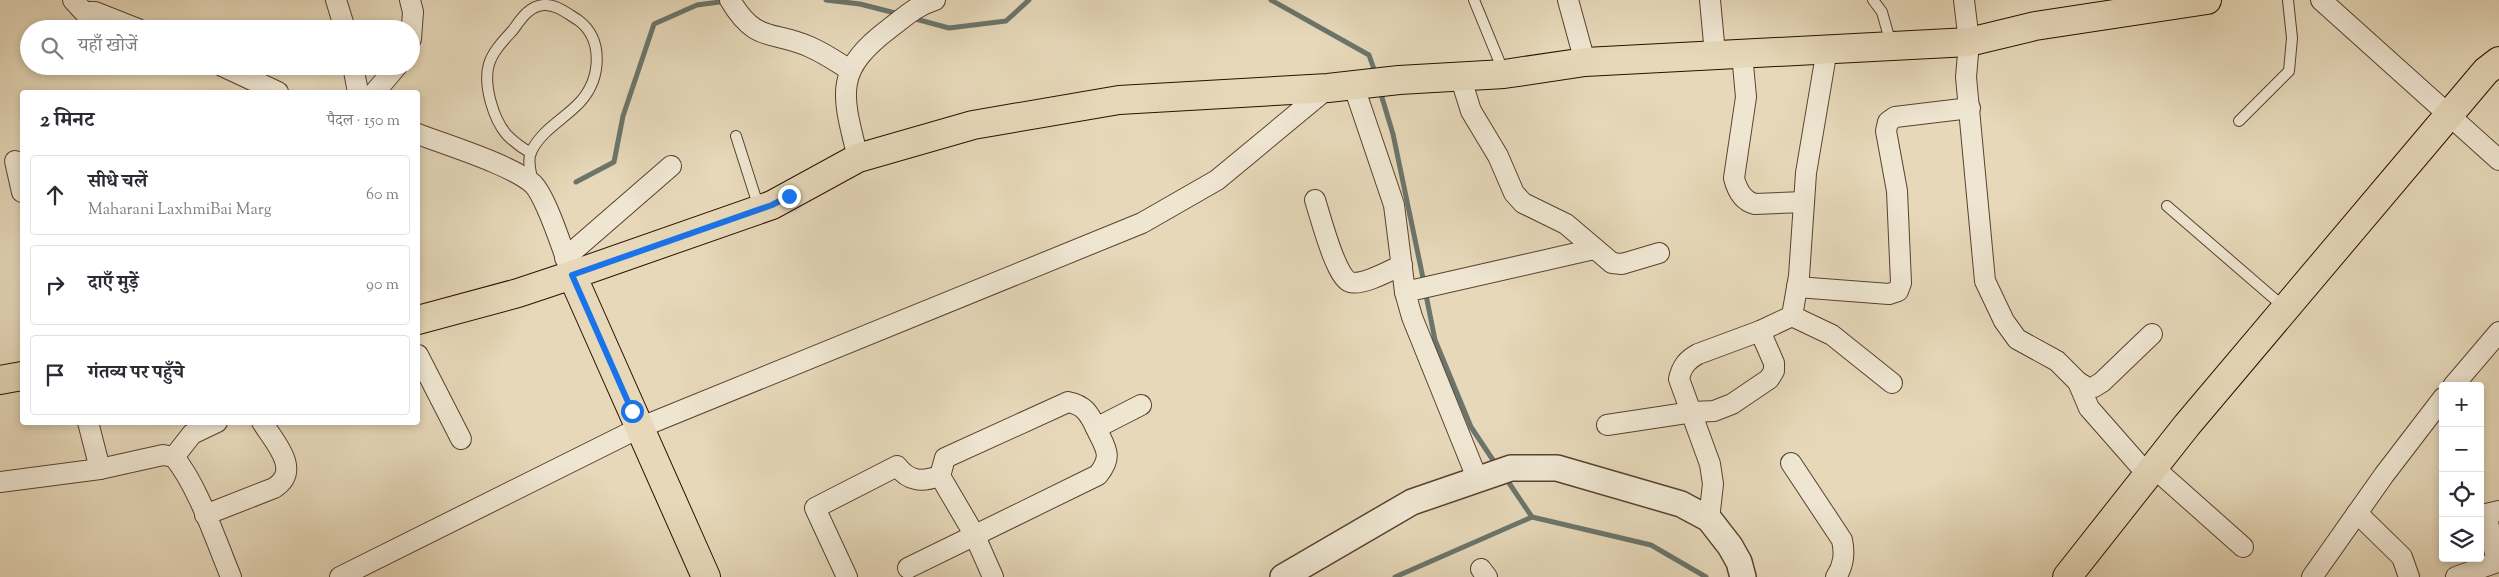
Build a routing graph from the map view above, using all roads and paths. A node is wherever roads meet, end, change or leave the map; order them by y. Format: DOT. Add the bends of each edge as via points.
graph roads {
  1 [pos="73,0"];
  2 [pos="336,0"];
  3 [pos="410,0"];
  4 [pos="935,0"];
  5 [pos="1474,0"];
  6 [pos="1568,0"];
  7 [pos="1710,0"];
  8 [pos="1872,0"];
  9 [pos="1964,0"];
  10 [pos="2207,0"];
  11 [pos="2288,0"];
  12 [pos="2321,0"];
  13 [pos="732,4"];
  14 [pos="94,6"];
  15 [pos="121,20"];
  16 [pos="342,20"];
  17 [pos="412,20"];
  18 [pos="1969,42"];
  19 [pos="1891,44"];
  20 [pos="1827,49"];
  21 [pos="1715,54"];
  22 [pos="1742,54"];
  23 [pos="2499,61"];
  24 [pos="1585,62"];
  25 [pos="850,70"];
  26 [pos="1504,74"];
  27 [pos="241,75"];
  28 [pos="355,75"];
  29 [pos="389,75"];
  30 [pos="1460,76"];
  31 [pos="1349,85"];
  32 [pos="274,90"];
  33 [pos="358,90"];
  34 [pos="377,90"];
  35 [pos="1970,108"];
  36 [pos="2450,116"];
  37 [pos="2238,122"];
  38 [pos="420,135"];
  39 [pos="736,136"];
  40 [pos="531,153"];
  41 [pos="858,158"];
  42 [pos="2499,160"];
  43 [pos="15,161"];
  44 [pos="671,166"];
  45 [pos="20,183"];
  46 [pos="534,185"];
  47 [pos="1314,200"];
  48 [pos="1804,202"];
  49 [pos="2167,206"];
  50 [pos="759,209"];
  51 [pos="1594,250"];
  52 [pos="1659,253"];
  53 [pos="1402,266"];
  54 [pos="568,267"];
  55 [pos="1797,288"];
  56 [pos="1405,292"];
  57 [pos="2285,309"];
  58 [pos="1792,316"];
  59 [pos="420,319"];
  60 [pos="1760,331"];
  61 [pos="2499,332"];
  62 [pos="2152,334"];
  63 [pos="420,359"];
  64 [pos="20,376"];
  65 [pos="0,380"];
  66 [pos="2078,382"];
  67 [pos="2456,382"];
  68 [pos="1892,383"];
  69 [pos="2439,403"];
  70 [pos="1141,405"];
  71 [pos="1692,412"];
  72 [pos="89,425"];
  73 [pos="211,425"];
  74 [pos="264,425"];
  75 [pos="1606,426"];
  76 [pos="639,428"];
  77 [pos="1096,428"];
  78 [pos="461,439"];
  79 [pos="174,456"];
  80 [pos="1791,463"];
  81 [pos="100,469"];
  82 [pos="2150,471"];
  83 [pos="1494,473"];
  84 [pos="940,476"];
  85 [pos="0,482"];
  86 [pos="2499,511"];
  87 [pos="2357,514"];
  88 [pos="205,515"];
  89 [pos="1709,519"];
  90 [pos="974,534"];
  91 [pos="2243,547"];
  92 [pos="908,568"];
  93 [pos="351,575"];
  94 [pos="231,577"];
  95 [pos="706,577"];
  96 [pos="847,577"];
  97 [pos="993,577"];
  98 [pos="1283,577"];
  99 [pos="1743,577"];
  100 [pos="1836,577"];
  101 [pos="2067,577"];
  102 [pos="2312,577"];
  103 [pos="2409,577"];
  104 [pos="2456,577"];
  1 -- 14 [label="street" via="84,12"];
  2 -- 16 [label="street"];
  3 -- 17 [label="street"];
  4 -- 25 [label="street" via="921,4 903,17 862,52"];
  5 -- 26 [label="lane"];
  6 -- 24 [label="street"];
  7 -- 21 [label="street"];
  8 -- 19 [label="lane" via="1882,12"];
  9 -- 18 [label="street"];
  10 -- 18 [label="main road" via="2035,26"];
  11 -- 37 [label="lane" via="2292,38 2289,71"];
  12 -- 36 [label="street"];
  13 -- 25 [label="street" via="754,28 768,36 809,46"];
  14 -- 15 [label="street"];
  18 -- 19 [label="main road"];
  18 -- 35 [label="street" via="1966,77"];
  19 -- 20 [label="main road"];
  20 -- 22 [label="main road"];
  20 -- 48 [label="street"];
  21 -- 22 [label="main road"];
  21 -- 24 [label="main road"];
  22 -- 48 [label="street" via="1746,97 1734,178 1737,188 1748,202 1755,204"];
  23 -- 36 [label="main road" via="2486,71"];
  24 -- 26 [label="main road"];
  25 -- 41 [label="street" via="846,78 845,108"];
  26 -- 30 [label="main road"];
  27 -- 32 [label="street"];
  28 -- 33 [label="street"];
  29 -- 34 [label="street"];
  30 -- 31 [label="main road"];
  30 -- 51 [label="street" via="1471,111 1498,156 1514,193 1523,203 1566,224"];
  31 -- 41 [label="main road" via="1119,100 973,125"];
  31 -- 53 [label="street" via="1394,205"];
  31 -- 76 [label="street" via="1217,180 1142,223"];
  35 -- 55 [label="street" via="1895,118 1888,122 1886,131 1897,191 1901,283 1898,291 1889,294"];
  35 -- 66 [label="street" via="1985,281 1992,299 2017,339 2057,361"];
  36 -- 42 [label="street"];
  36 -- 57 [label="main road"];
  38 -- 46 [label="street" via="518,174"];
  39 -- 50 [label="lane"];
  40 -- 40 [label="lane" via="546,131 582,100 597,63 592,37 583,24 563,10 545,4 532,7 496,50 489,63 486,81 498,121 506,134"];
  40 -- 46 [label="lane"];
  41 -- 50 [label="main road"];
  43 -- 45 [label="street"];
  44 -- 54 [label="street"];
  46 -- 54 [label="street"];
  47 -- 53 [label="street" via="1344,279 1360,282"];
  48 -- 55 [label="street"];
  49 -- 57 [label="lane"];
  50 -- 54 [label="main road"];
  51 -- 52 [label="street" via="1612,263 1622,264"];
  51 -- 56 [label="street"];
  53 -- 56 [label="street"];
  54 -- 59 [label="main road" via="518,293"];
  54 -- 76 [label="main road"];
  55 -- 58 [label="street"];
  56 -- 83 [label="street" via="1412,317"];
  57 -- 82 [label="main road"];
  58 -- 60 [label="street"];
  58 -- 68 [label="street" via="1832,334"];
  60 -- 71 [label="street" via="1688,359 1679,379"];
  60 -- 71 [label="street" via="1774,363 1769,379 1732,404 1714,411"];
  61 -- 67 [label="street"];
  62 -- 66 [label="street" via="2094,388"];
  63 -- 78 [label="street"];
  64 -- 65 [label="main road"];
  66 -- 82 [label="street" via="2089,408"];
  69 -- 87 [label="street"];
  70 -- 77 [label="street"];
  71 -- 75 [label="street"];
  71 -- 89 [label="street" via="1710,464"];
  72 -- 81 [label="street"];
  73 -- 79 [label="street" via="192,434"];
  74 -- 88 [label="street" via="284,456 288,472 284,482"];
  76 -- 93 [label="street"];
  76 -- 95 [label="main road"];
  77 -- 84 [label="street" via="1089,413 1079,404 1068,402 945,458"];
  77 -- 90 [label="street" via="1108,455 1098,475"];
  79 -- 81 [label="street" via="163,455"];
  79 -- 88 [label="street"];
  80 -- 100 [label="street" via="1842,540 1845,554"];
  81 -- 85 [label="street"];
  82 -- 91 [label="street"];
  82 -- 101 [label="main road"];
  83 -- 89 [label="street" via="1557,468 1586,474 1681,504"];
  83 -- 98 [label="street" via="1412,502"];
  84 -- 90 [label="street"];
  84 -- 96 [label="street" via="917,481 903,475 896,466 815,508"];
  86 -- 104 [label="street" via="2486,514 2498,562"];
  87 -- 102 [label="street"];
  87 -- 103 [label="street" via="2402,557"];
  88 -- 94 [label="street"];
  89 -- 99 [label="street" via="1730,546"];
  90 -- 92 [label="street"];
  90 -- 97 [label="street"];
}
